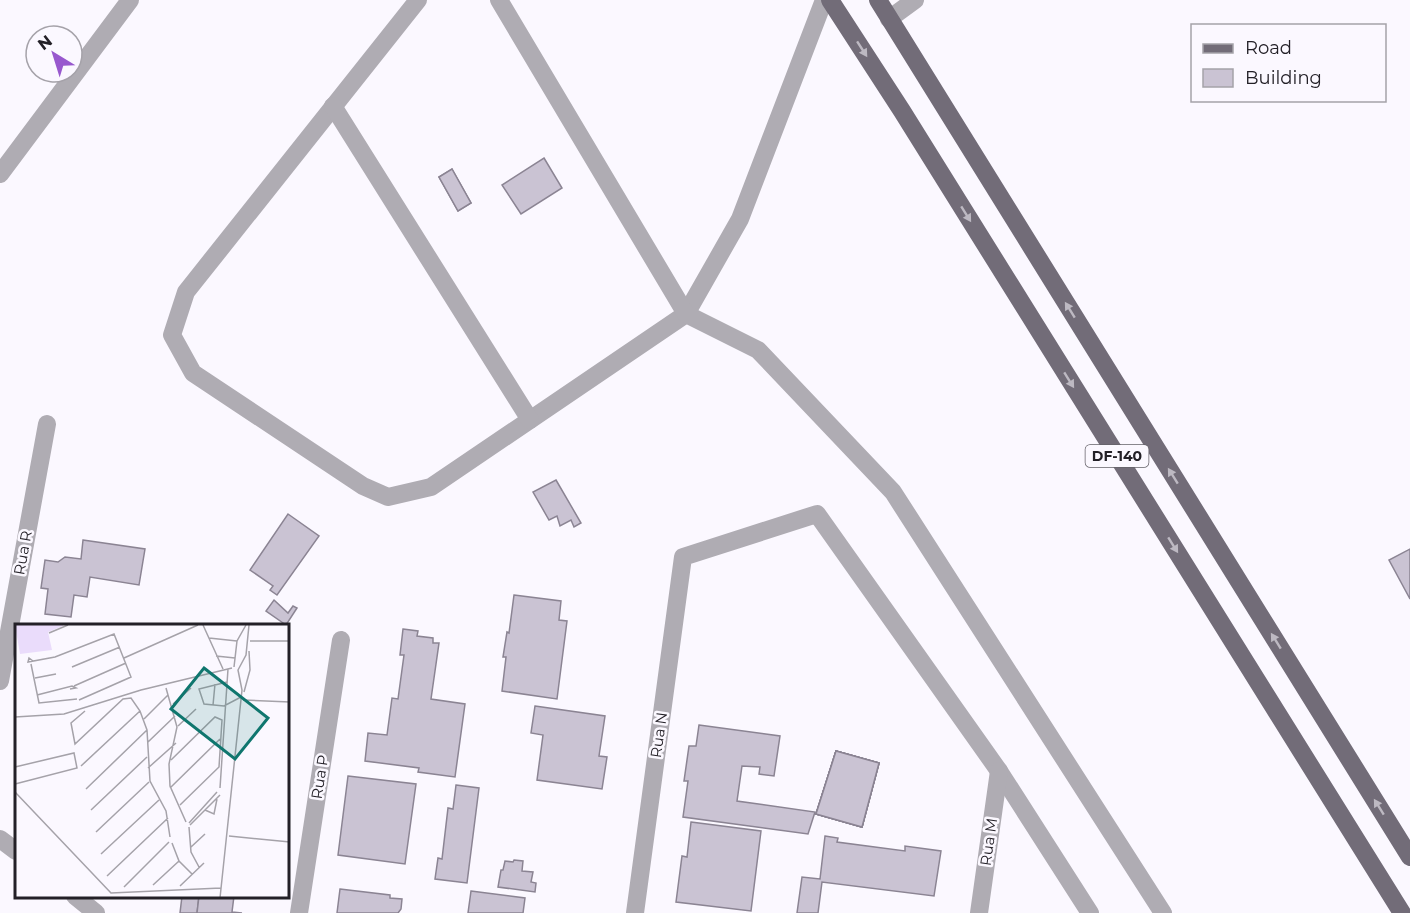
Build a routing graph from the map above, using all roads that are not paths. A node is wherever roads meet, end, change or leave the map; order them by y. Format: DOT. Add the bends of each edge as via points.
graph roads {
  1 [pos="130,0"];
  2 [pos="418,0"];
  3 [pos="499,0"];
  4 [pos="824,0"];
  5 [pos="830,0"];
  6 [pos="878,0"];
  7 [pos="915,0"];
  8 [pos="889,19"];
  9 [pos="333,106"];
  10 [pos="0,174"];
  11 [pos="686,314"];
  12 [pos="530,420"];
  13 [pos="47,424"];
  14 [pos="341,640"];
  15 [pos="0,681"];
  16 [pos="999,771"];
  17 [pos="0,839"];
  18 [pos="15,850"];
  19 [pos="1410,856"];
  20 [pos="76,898"];
  21 [pos="96,913"];
  22 [pos="299,913"];
  23 [pos="635,913"];
  24 [pos="979,913"];
  25 [pos="1090,913"];
  26 [pos="1163,913"];
  27 [pos="1402,913"];
  1 -- 10 [label="street"];
  2 -- 9 [label="street"];
  3 -- 11 [label="street"];
  4 -- 11 [label="street" via="740,219"];
  5 -- 27 [label="main road, DF-140, one-way"];
  6 -- 8 [label="main road, DF-140"];
  7 -- 8 [label="street"];
  19 -- 8 [label="main road, DF-140, one-way"];
  9 -- 12 [label="street"];
  9 -- 12 [label="street" via="186,292 172,335 194,373 363,486 388,497 430,487"];
  11 -- 12 [label="street"];
  11 -- 26 [label="street" via="758,350 893,492"];
  13 -- 15 [label="street, Rua R"];
  14 -- 22 [label="street, Rua P"];
  16 -- 23 [label="street, Rua N" via="817,514 683,557"];
  16 -- 24 [label="street, Rua M"];
  16 -- 25 [label="street"];
  17 -- 18 [label="street"];
  20 -- 21 [label="street"];
}
